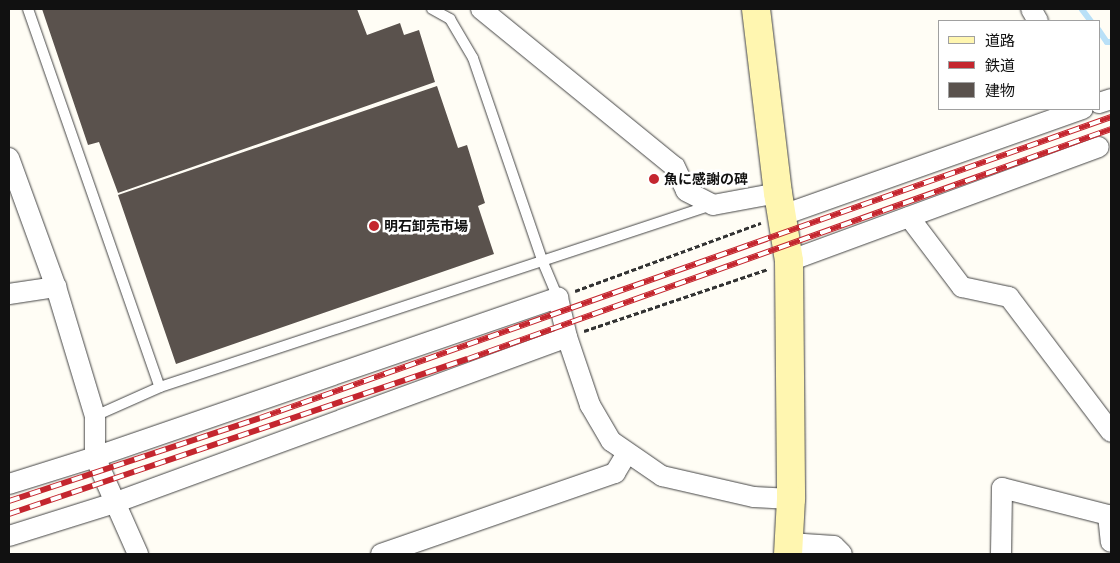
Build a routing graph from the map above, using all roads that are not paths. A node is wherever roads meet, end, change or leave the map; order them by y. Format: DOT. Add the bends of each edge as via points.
graph roads {
  1 [pos="28,9"];
  2 [pos="432,9"];
  3 [pos="481,9"];
  4 [pos="756,9"];
  5 [pos="1031,9"];
  6 [pos="1037,20"];
  7 [pos="1080,110"];
  8 [pos="1099,147"];
  9 [pos="9,158"];
  10 [pos="781,204"];
  11 [pos="713,205"];
  12 [pos="909,217"];
  13 [pos="542,260"];
  14 [pos="790,261"];
  15 [pos="56,287"];
  16 [pos="9,294"];
  17 [pos="558,298"];
  18 [pos="567,337"];
  19 [pos="160,387"];
  20 [pos="95,416"];
  21 [pos="1111,432"];
  22 [pos="627,452"];
  23 [pos="95,457"];
  24 [pos="9,484"];
  25 [pos="791,499"];
  26 [pos="114,503"];
  27 [pos="9,536"];
  28 [pos="1111,542"];
  29 [pos="788,549"];
  30 [pos="138,554"];
  31 [pos="380,554"];
  32 [pos="842,554"];
  33 [pos="1002,554"];
  1 -- 19 [label="lane"];
  2 -- 13 [label="lane" via="450,19 473,58"];
  3 -- 11 [label="street" via="675,167 686,191"];
  4 -- 10 [label="street"];
  5 -- 6 [label="street"];
  7 -- 10 [label="street"];
  8 -- 12 [label="street"];
  9 -- 15 [label="street"];
  10 -- 11 [label="street"];
  10 -- 14 [label="street"];
  11 -- 13 [label="lane"];
  12 -- 14 [label="street"];
  12 -- 21 [label="street" via="962,287 1009,297"];
  13 -- 17 [label="lane"];
  13 -- 19 [label="lane"];
  14 -- 25 [label="street"];
  15 -- 16 [label="street"];
  15 -- 20 [label="street"];
  17 -- 18 [label="street"];
  17 -- 23 [label="street"];
  18 -- 22 [label="street" via="590,405 611,441"];
  18 -- 26 [label="street"];
  19 -- 20 [label="lane"];
  20 -- 23 [label="street"];
  22 -- 25 [label="street" via="662,476 754,497"];
  22 -- 31 [label="street" via="615,473"];
  23 -- 24 [label="street"];
  23 -- 26 [label="street"];
  25 -- 29 [label="street"];
  26 -- 27 [label="street"];
  26 -- 30 [label="street"];
  28 -- 33 [label="street" via="1108,515 1002,488"];
  29 -- 32 [label="street" via="834,546"];
}
